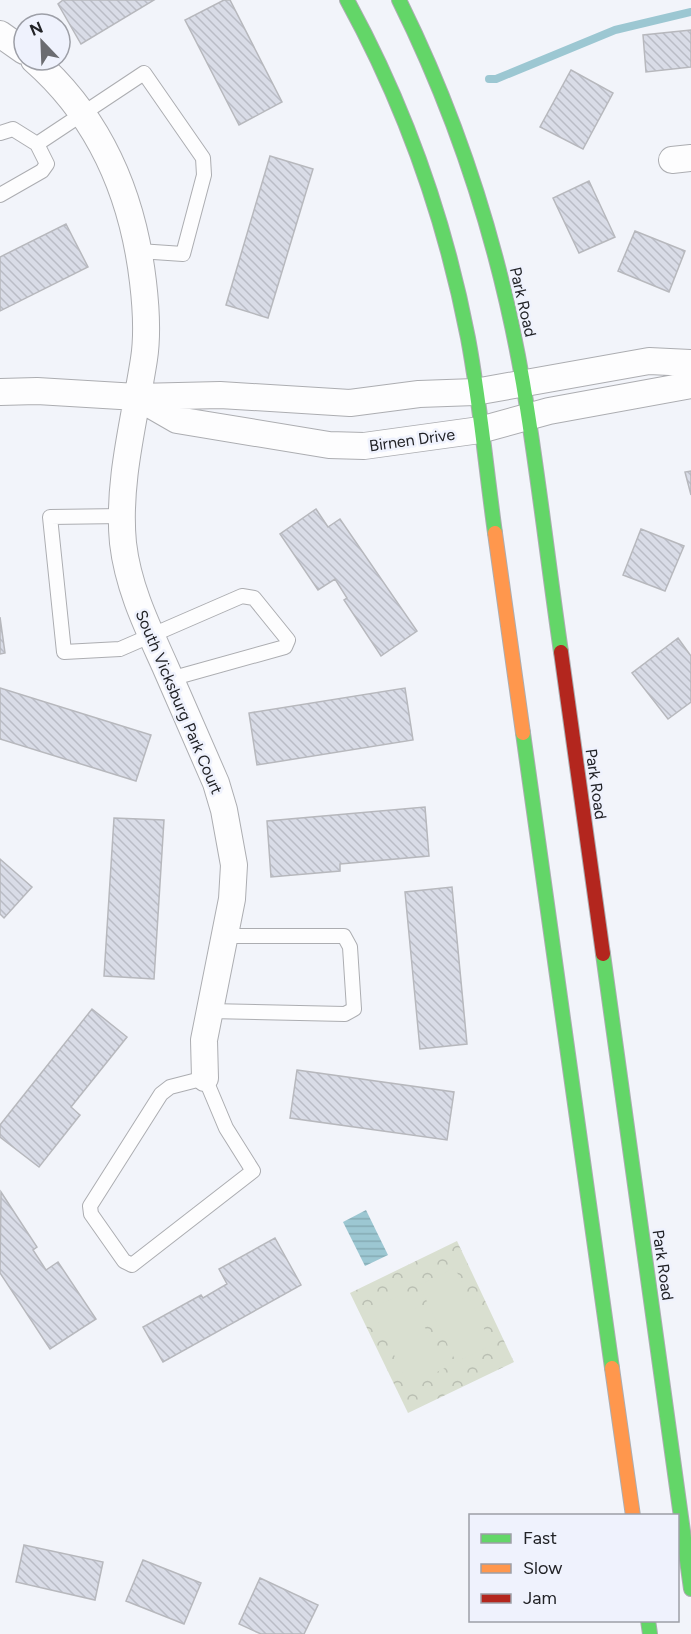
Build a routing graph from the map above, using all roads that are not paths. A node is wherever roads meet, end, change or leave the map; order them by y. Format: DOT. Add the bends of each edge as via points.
graph roads {
  1 [pos="347,0"];
  2 [pos="399,0"];
  3 [pos="46,72"];
  4 [pos="84,115"];
  5 [pos="0,134"];
  6 [pos="37,144"];
  7 [pos="0,195"];
  8 [pos="139,251"];
  9 [pos="691,363"];
  10 [pos="524,383"];
  11 [pos="691,385"];
  12 [pos="0,392"];
  13 [pos="475,392"];
  14 [pos="137,397"];
  15 [pos="529,418"];
  16 [pos="480,430"];
  17 [pos="122,516"];
  18 [pos="151,634"];
  19 [pos="170,679"];
  20 [pos="225,936"];
  21 [pos="210,1011"];
  22 [pos="205,1078"];
  23 [pos="633,1514"];
  24 [pos="691,1589"];
  1 -- 13 [label="main road" via="388,82 438,216 460,302"];
  2 -- 10 [label="main road, Park Road" via="441,86 468,162 492,239"];
  3 -- 4 [label="street, South Vicksburg Park Court"];
  4 -- 6 [label="lane"];
  4 -- 8 [label="street, South Vicksburg Park Court" via="116,175"];
  4 -- 8 [label="lane" via="144,73 202,158 204,175 183,254"];
  5 -- 6 [label="lane" via="13,129"];
  6 -- 7 [label="lane" via="46,164 42,171"];
  8 -- 14 [label="street, South Vicksburg Park Court" via="147,315 145,357"];
  9 -- 10 [label="street, Birnen Drive" via="649,362"];
  10 -- 13 [label="street, Birnen Drive"];
  10 -- 15 [label="main road, Park Road"];
  11 -- 15 [label="street, Birnen Drive"];
  12 -- 14 [label="street, Birnen Drive"];
  13 -- 14 [label="street, Birnen Drive" via="350,403 220,395"];
  13 -- 16 [label="main road"];
  14 -- 16 [label="street, Birnen Drive" via="177,420 329,445 364,446"];
  14 -- 17 [label="street, South Vicksburg Park Court"];
  15 -- 16 [label="street, Birnen Drive"];
  15 -- 24 [label="main road, Park Road"];
  16 -- 23 [label="main road"];
  17 -- 18 [label="street, South Vicksburg Park Court" via="126,561 136,600"];
  17 -- 18 [label="lane" via="51,517 64,652 120,649"];
  18 -- 19 [label="street, South Vicksburg Park Court"];
  18 -- 19 [label="lane" via="242,596 255,598 288,640 285,647"];
  19 -- 20 [label="street, South Vicksburg Park Court" via="216,783 232,847 232,899"];
  20 -- 21 [label="street, South Vicksburg Park Court"];
  20 -- 21 [label="lane" via="344,936 350,947 354,1009 345,1014"];
  21 -- 22 [label="street, South Vicksburg Park Court" via="204,1040"];
  22 -- 22 [label="lane" via="170,1087 161,1094 90,1206 91,1215 124,1261 132,1265 253,1171 226,1128"];
}
